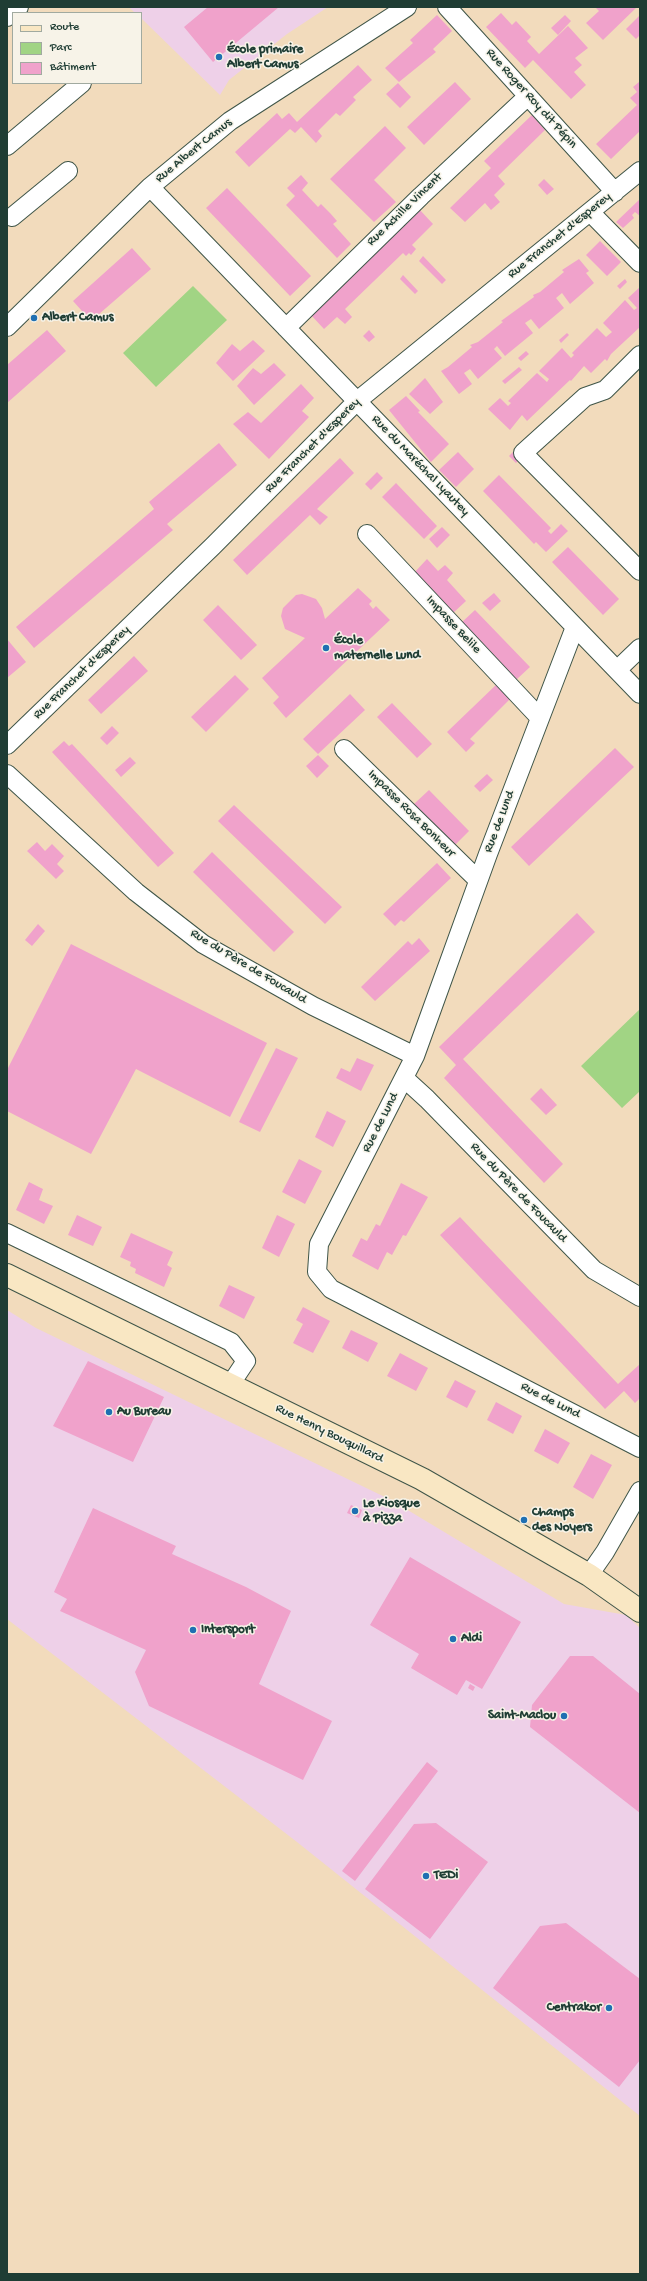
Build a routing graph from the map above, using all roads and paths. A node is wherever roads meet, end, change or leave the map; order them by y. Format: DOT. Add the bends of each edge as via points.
graph roads {
  1 [pos="407,7"];
  2 [pos="447,7"];
  3 [pos="81,84"];
  4 [pos="528,96"];
  5 [pos="7,146"];
  6 [pos="640,171"];
  7 [pos="68,172"];
  8 [pos="150,187"];
  9 [pos="615,192"];
  10 [pos="590,212"];
  11 [pos="9,213"];
  12 [pos="640,263"];
  13 [pos="7,327"];
  14 [pos="286,328"];
  15 [pos="640,355"];
  16 [pos="357,401"];
  17 [pos="367,534"];
  18 [pos="640,571"];
  19 [pos="575,627"];
  20 [pos="640,648"];
  21 [pos="617,670"];
  22 [pos="640,694"];
  23 [pos="540,717"];
  24 [pos="7,745"];
  25 [pos="344,749"];
  26 [pos="7,774"];
  27 [pos="478,880"];
  28 [pos="415,1056"];
  29 [pos="404,1078"];
  30 [pos="7,1233"];
  31 [pos="7,1275"];
  32 [pos="640,1297"];
  33 [pos="230,1385"];
  34 [pos="640,1448"];
  35 [pos="640,1491"];
  36 [pos="589,1575"];
  37 [pos="640,1612"];
  1 -- 8 [label="street, Rue Albert Camus" via="230,121"];
  2 -- 4 [label="street, Rue Roger Roy dit Pépin"];
  3 -- 5 [label="street"];
  4 -- 9 [label="street, Rue Roger Roy dit Pépin"];
  4 -- 14 [label="street, Rue Achille Vincent" via="420,196"];
  6 -- 9 [label="street, Rue Franchet d'Esperey"];
  7 -- 11 [label="street"];
  8 -- 13 [label="street, Rue Albert Camus"];
  8 -- 14 [label="street, Rue du Maréchal Lyautey"];
  9 -- 10 [label="street, Rue Franchet d'Esperey"];
  10 -- 12 [label="street"];
  10 -- 16 [label="street, Rue Franchet d'Esperey"];
  14 -- 16 [label="street, Rue du Maréchal Lyautey"];
  15 -- 18 [label="street" via="605,390 585,397 522,453"];
  16 -- 19 [label="street, Rue du Maréchal Lyautey"];
  16 -- 24 [label="street, Rue Franchet d'Esperey"];
  17 -- 23 [label="street, Impasse Belile"];
  19 -- 21 [label="street, Rue du Maréchal Lyautey"];
  19 -- 23 [label="street, Rue de Lund"];
  20 -- 21 [label="street"];
  21 -- 22 [label="street, Rue du Maréchal Lyautey"];
  23 -- 27 [label="street, Rue de Lund"];
  25 -- 27 [label="street, Impasse Rosa Bonheur"];
  26 -- 28 [label="street, Rue du Père de Foucauld" via="136,892 203,944 313,1006"];
  27 -- 28 [label="street, Rue de Lund"];
  28 -- 29 [label="street, Rue de Lund"];
  29 -- 32 [label="street, Rue du Père de Foucauld" via="594,1270"];
  29 -- 34 [label="street, Rue de Lund" via="319,1244 317,1272 331,1289"];
  30 -- 33 [label="street" via="231,1342 246,1361"];
  31 -- 33 [label="main road, Rue Henry Bouquillard"];
  33 -- 36 [label="main road, Rue Henry Bouquillard" via="422,1479"];
  35 -- 36 [label="street" via="609,1546"];
  36 -- 37 [label="main road, Rue Henry Bouquillard"];
}
